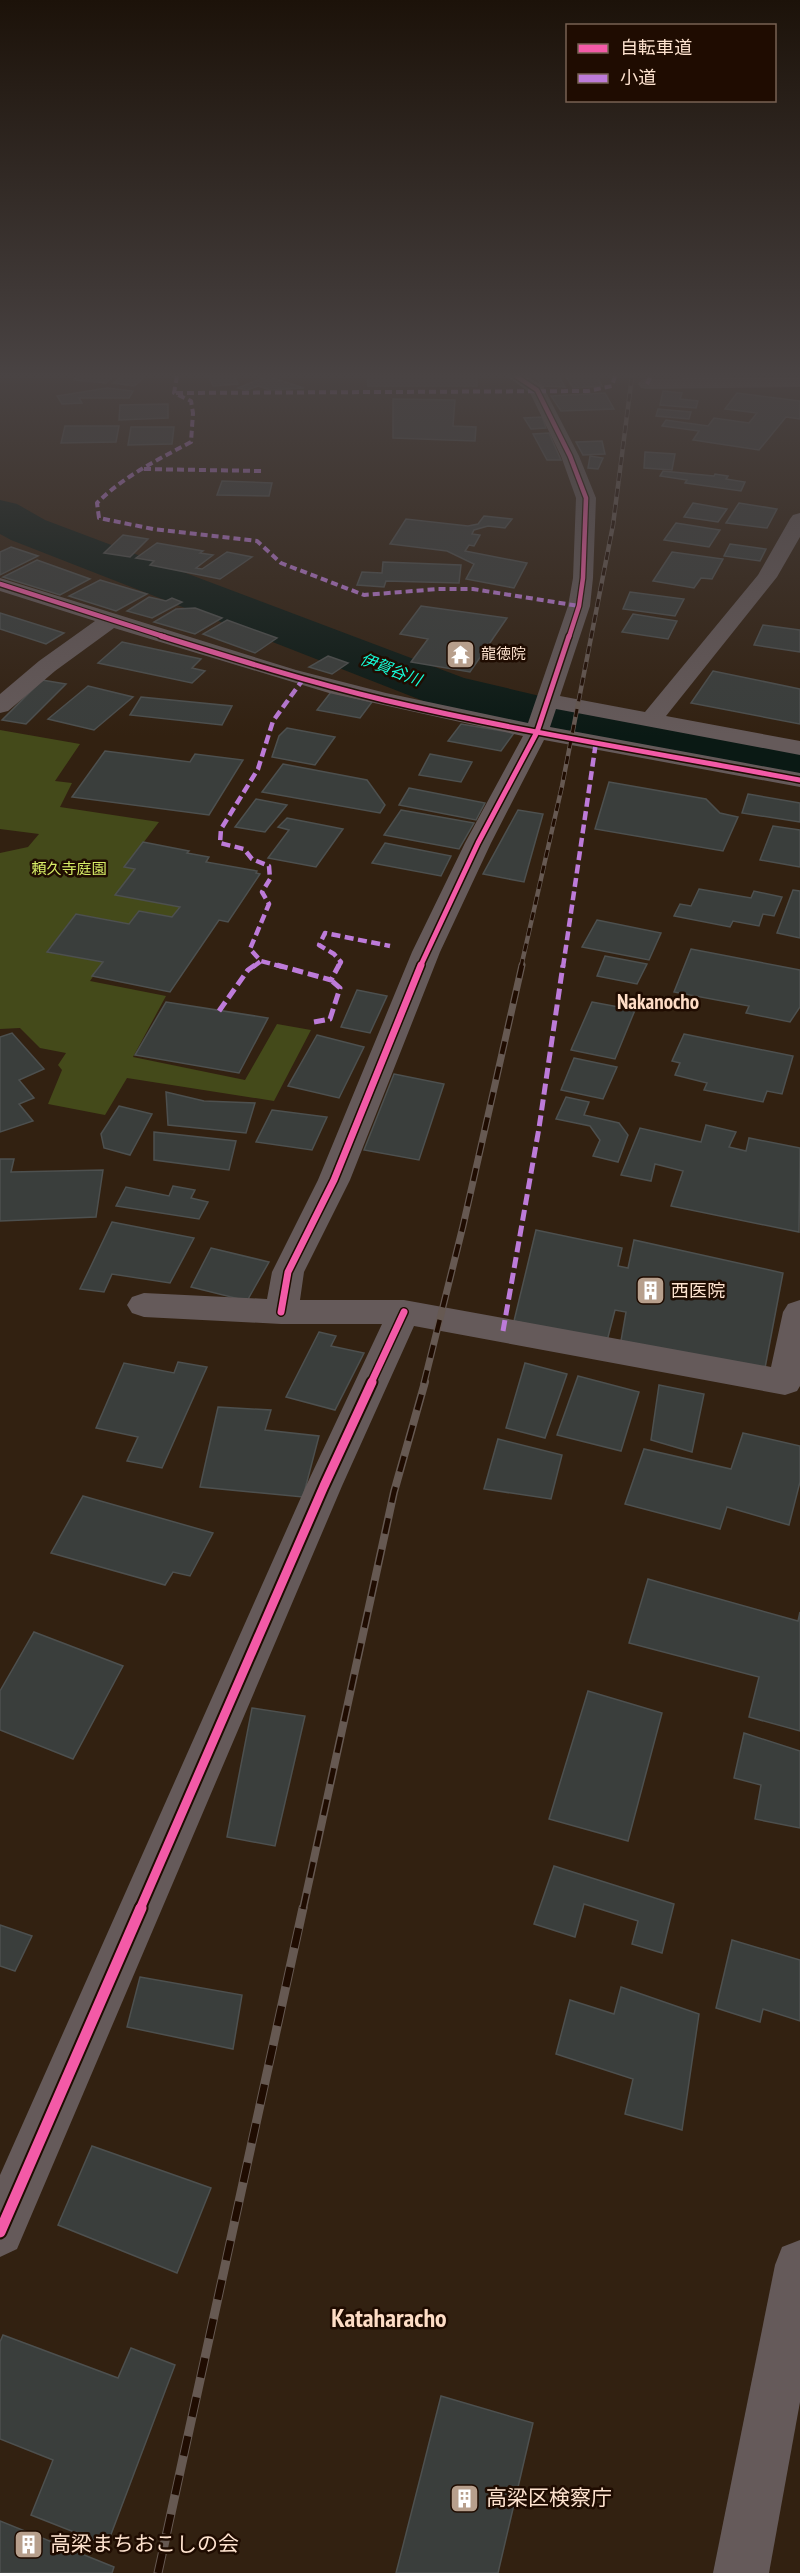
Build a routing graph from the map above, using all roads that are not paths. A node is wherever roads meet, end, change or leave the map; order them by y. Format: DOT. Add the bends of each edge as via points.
graph roads {
  1 [pos="585,496"];
  2 [pos="800,519"];
  3 [pos="0,585"];
  4 [pos="112,619"];
  5 [pos="547,702"];
  6 [pos="0,706"];
  7 [pos="652,718"];
  8 [pos="537,732"];
  9 [pos="800,748"];
  10 [pos="800,780"];
  11 [pos="144,1305"];
  12 [pos="281,1312"];
  13 [pos="404,1312"];
  14 [pos="800,1312"];
  15 [pos="792,1384"];
  16 [pos="0,2232"];
  17 [pos="800,2265"];
  18 [pos="741,2573"];
  1 -- 5 [label="street" via="579,606"];
  2 -- 7 [label="street" via="767,577"];
  3 -- 4 [label="street"];
  4 -- 6 [label="street"];
  4 -- 8 [label="street" via="166,639 385,700"];
  5 -- 7 [label="street"];
  5 -- 8 [label="street"];
  7 -- 9 [label="street"];
  8 -- 10 [label="street"];
  8 -- 12 [label="street" via="483,832 426,952 334,1180 288,1272"];
  11 -- 12 [label="street"];
  12 -- 13 [label="street"];
  13 -- 15 [label="street"];
  13 -- 16 [label="street" via="314,1508"];
  14 -- 15 [label="street"];
  17 -- 18 [label="street"];
}
